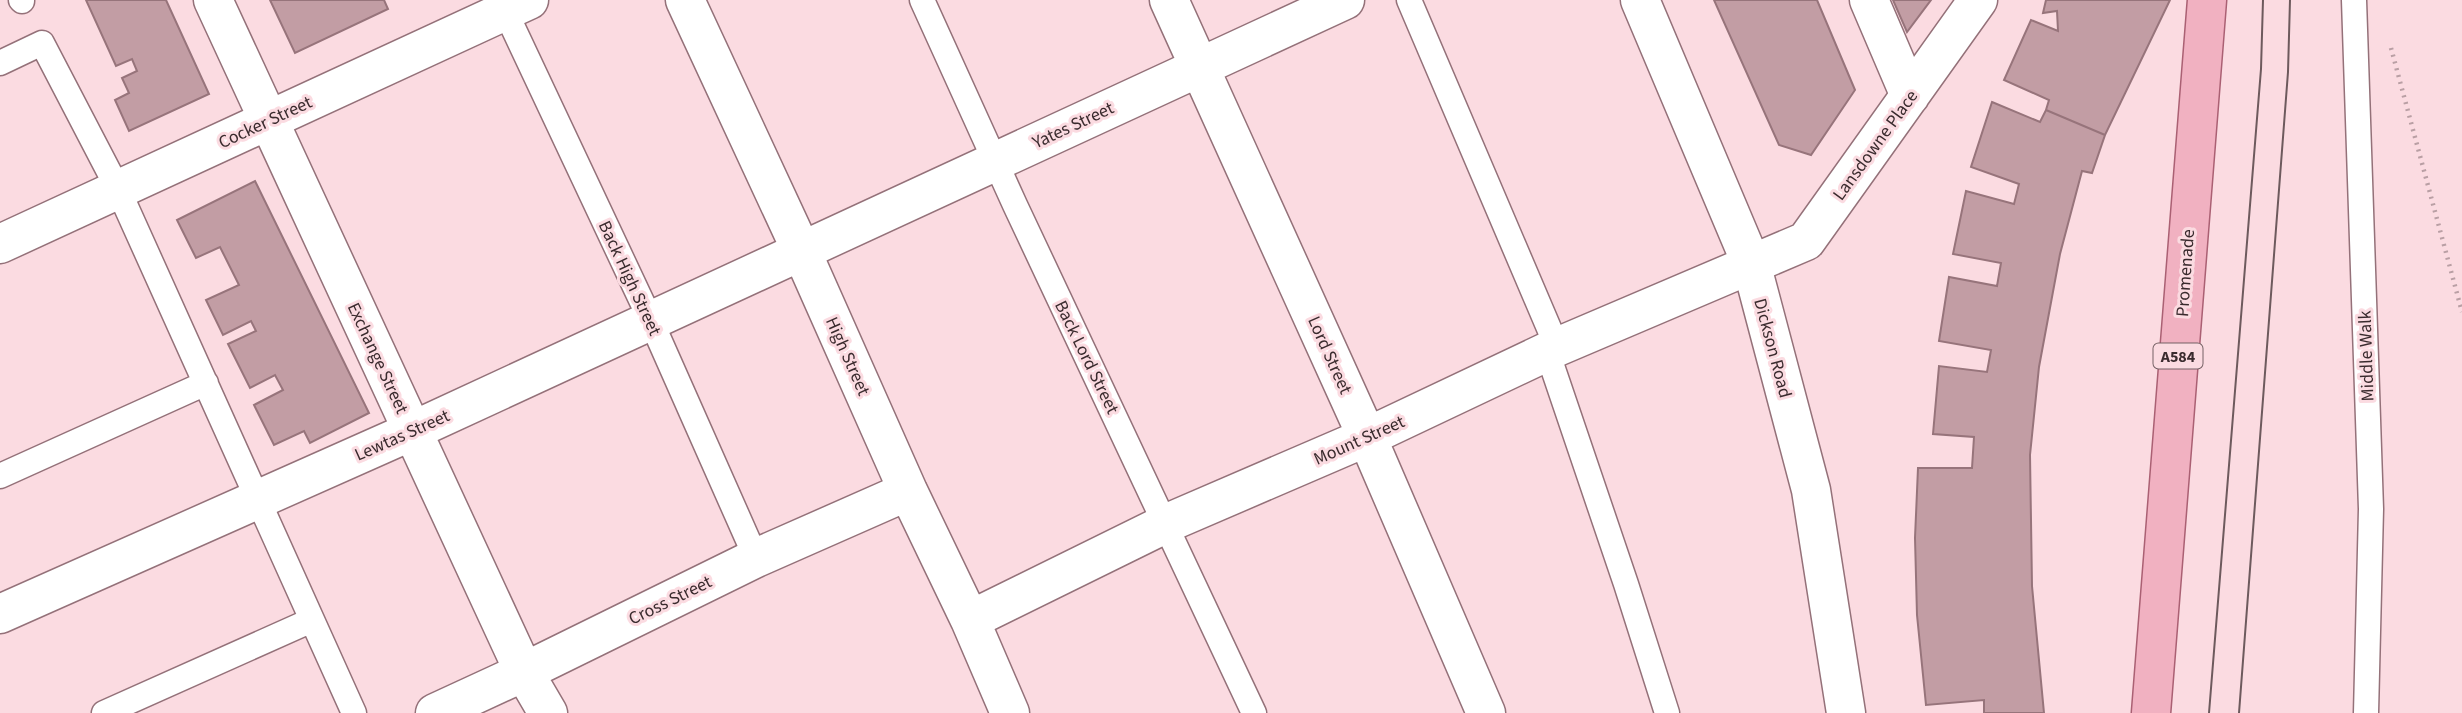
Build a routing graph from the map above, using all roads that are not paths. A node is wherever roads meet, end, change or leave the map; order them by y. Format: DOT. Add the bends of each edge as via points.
graph roads {
  1 [pos="212,0"];
  2 [pos="685,0"];
  3 [pos="922,0"];
  4 [pos="1169,0"];
  5 [pos="1345,0"];
  6 [pos="1409,0"];
  7 [pos="1640,0"];
  8 [pos="1868,0"];
  9 [pos="1978,0"];
  10 [pos="2207,0"];
  11 [pos="2354,0"];
  12 [pos="511,4"];
  13 [pos="0,63"];
  14 [pos="1200,65"];
  15 [pos="1910,96"];
  16 [pos="267,120"];
  17 [pos="995,162"];
  18 [pos="118,190"];
  19 [pos="0,244"];
  20 [pos="800,250"];
  21 [pos="1751,263"];
  22 [pos="651,321"];
  23 [pos="1552,349"];
  24 [pos="206,383"];
  25 [pos="412,431"];
  26 [pos="1367,438"];
  27 [pos="0,476"];
  28 [pos="908,491"];
  29 [pos="258,499"];
  30 [pos="1165,524"];
  31 [pos="756,558"];
  32 [pos="0,614"];
  33 [pos="312,620"];
  34 [pos="970,620"];
  35 [pos="524,673"];
  36 [pos="104,713"];
  37 [pos="354,713"];
  38 [pos="435,713"];
  39 [pos="548,713"];
  40 [pos="1010,713"];
  41 [pos="1254,713"];
  42 [pos="1486,713"];
  43 [pos="1667,713"];
  44 [pos="1846,713"];
  45 [pos="2151,713"];
  46 [pos="2366,713"];
  1 -- 16 [label="street, Exchange Street"];
  2 -- 20 [label="street, High Street"];
  3 -- 17 [label="lane, Back Lord Street"];
  4 -- 14 [label="street, Lord Street"];
  5 -- 14 [label="street, Yates Street"];
  6 -- 23 [label="lane"];
  7 -- 21 [label="street, Dickson Road"];
  8 -- 15 [label="street"];
  9 -- 15 [label="street, Lansdowne Place"];
  10 -- 45 [label="main road, Promenade / A584"];
  11 -- 46 [label="lane, Middle Walk" via="2371,509"];
  12 -- 16 [label="street, Cocker Street"];
  12 -- 22 [label="lane, Back High Street"];
  13 -- 18 [label="lane" via="41,39"];
  14 -- 17 [label="street, Yates Street"];
  14 -- 26 [label="street, Lord Street"];
  15 -- 21 [label="street, Lansdowne Place" via="1806,241"];
  16 -- 18 [label="street, Cocker Street"];
  16 -- 25 [label="street, Exchange Street"];
  17 -- 20 [label="street, Yates Street"];
  17 -- 30 [label="lane, Back Lord Street"];
  18 -- 19 [label="street, Cocker Street"];
  18 -- 24 [label="lane"];
  20 -- 22 [label="street, Lewtas Street"];
  20 -- 28 [label="street, High Street"];
  21 -- 23 [label="street, Mount Street"];
  21 -- 44 [label="street, Dickson Road" via="1811,490"];
  22 -- 25 [label="street, Lewtas Street"];
  22 -- 31 [label="lane, Back High Street"];
  23 -- 26 [label="street, Mount Street"];
  23 -- 43 [label="lane"];
  24 -- 27 [label="lane"];
  24 -- 29 [label="lane"];
  25 -- 29 [label="street, Lewtas Street"];
  25 -- 35 [label="street, Exchange Street"];
  26 -- 30 [label="street, Mount Street"];
  26 -- 42 [label="street, Lord Street"];
  28 -- 31 [label="street, Cross Street"];
  28 -- 34 [label="street, High Street"];
  29 -- 32 [label="street, Lewtas Street"];
  29 -- 33 [label="lane"];
  30 -- 34 [label="street, Mount Street"];
  30 -- 41 [label="lane, Back Lord Street"];
  31 -- 35 [label="street, Cross Street"];
  33 -- 36 [label="lane"];
  33 -- 37 [label="lane"];
  34 -- 40 [label="street, High Street"];
  35 -- 38 [label="street, Cross Street"];
  35 -- 39 [label="street, Exchange Street"];
}
